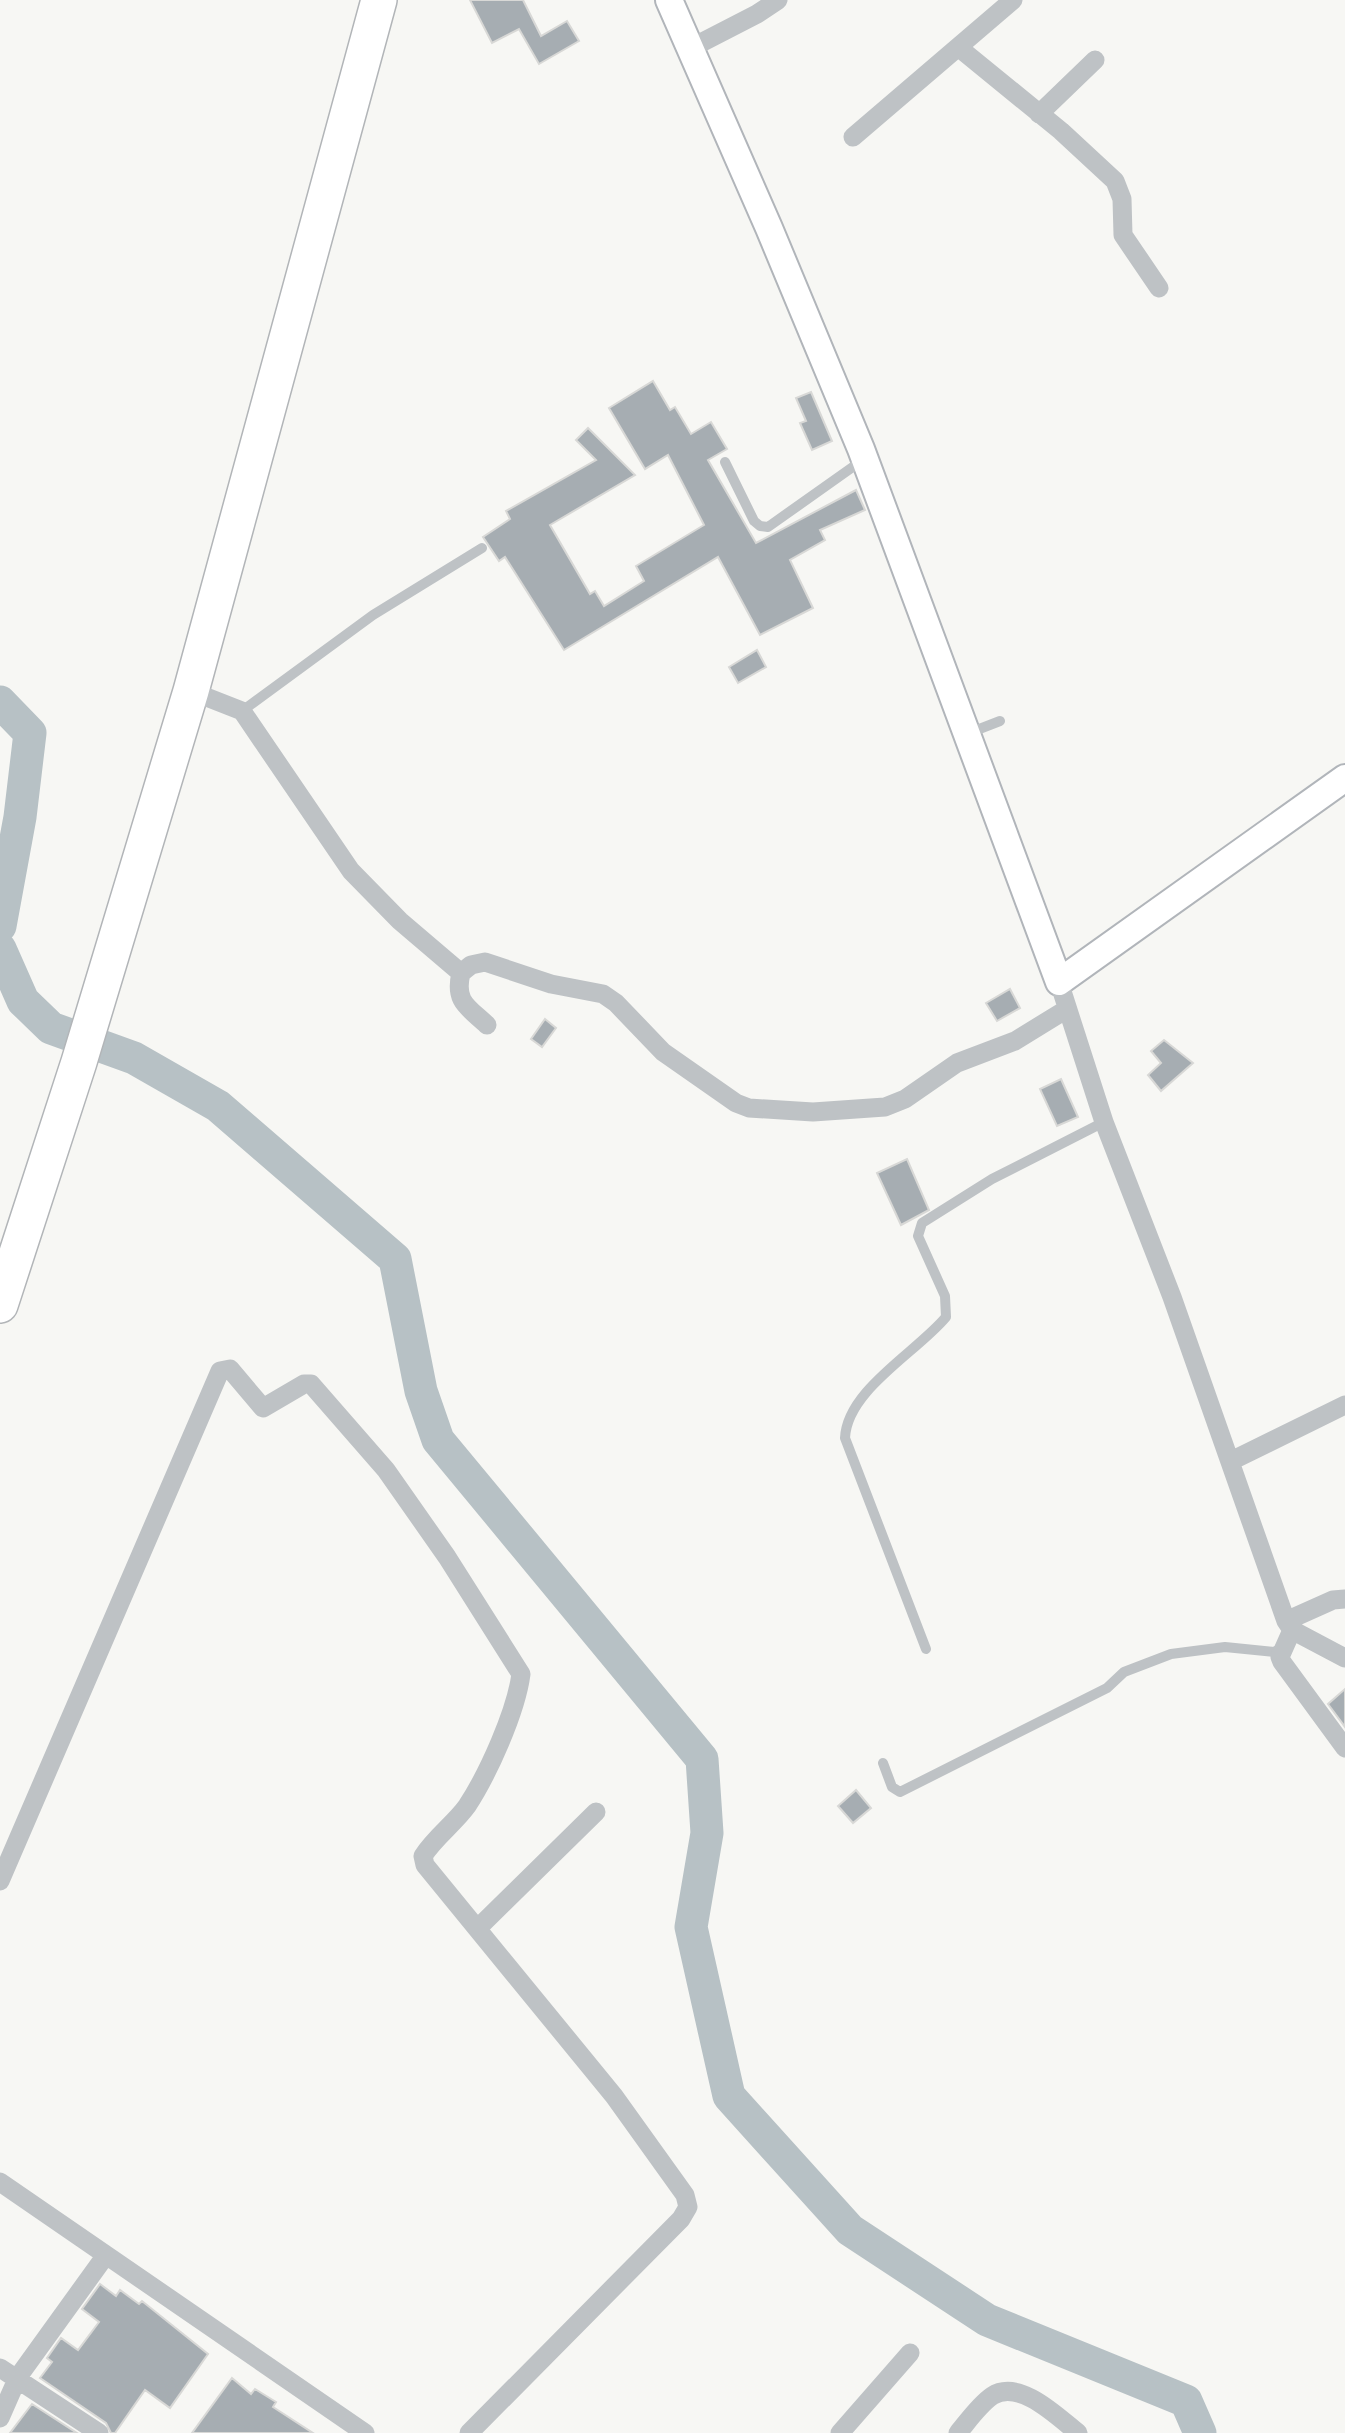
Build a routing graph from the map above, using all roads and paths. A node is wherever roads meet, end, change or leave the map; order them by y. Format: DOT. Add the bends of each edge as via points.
graph roads {
  1 [pos="379,0"];
  2 [pos="669,0"];
  3 [pos="778,0"];
  4 [pos="1013,0"];
  5 [pos="958,47"];
  6 [pos="691,48"];
  7 [pos="1095,60"];
  8 [pos="1039,114"];
  9 [pos="853,137"];
  10 [pos="1159,288"];
  11 [pos="864,459"];
  12 [pos="724,462"];
  13 [pos="482,548"];
  14 [pos="191,691"];
  15 [pos="242,712"];
  16 [pos="1000,721"];
  17 [pos="968,733"];
  18 [pos="1345,778"];
  19 [pos="461,973"];
  20 [pos="1059,982"];
  21 [pos="1067,1009"];
  22 [pos="487,1025"];
  23 [pos="1104,1122"];
  24 [pos="3,1285"];
  25 [pos="1345,1405"];
  26 [pos="1231,1461"];
  27 [pos="1345,1599"];
  28 [pos="1287,1632"];
  29 [pos="926,1648"];
  30 [pos="1345,1658"];
  31 [pos="1345,1748"];
  32 [pos="883,1763"];
  33 [pos="596,1812"];
  34 [pos="0,1881"];
  35 [pos="478,1928"];
  36 [pos="0,2182"];
  37 [pos="106,2255"];
  38 [pos="910,2353"];
  39 [pos="0,2368"];
  40 [pos="18,2377"];
  41 [pos="0,2418"];
  42 [pos="99,2433"];
  43 [pos="365,2433"];
  44 [pos="469,2433"];
  45 [pos="840,2433"];
  46 [pos="958,2433"];
  47 [pos="1078,2433"];
  1 -- 14 [label="highway"];
  2 -- 6 [label="street"];
  3 -- 6 [label="street"];
  4 -- 5 [label="street"];
  5 -- 8 [label="street"];
  5 -- 9 [label="street"];
  6 -- 11 [label="street"];
  7 -- 8 [label="street"];
  8 -- 10 [label="street" via="1115,181 1122,199 1123,235"];
  11 -- 12 [label="lane" via="768,527 754,521"];
  11 -- 17 [label="street"];
  13 -- 15 [label="lane" via="352,630"];
  14 -- 15 [label="street"];
  14 -- 24 [label="highway" via="79,1062"];
  15 -- 19 [label="street" via="351,871"];
  16 -- 17 [label="lane"];
  17 -- 20 [label="street"];
  18 -- 20 [label="street"];
  19 -- 21 [label="street" via="485,962 551,984 603,994 663,1052 749,1108 885,1107 905,1099 957,1063 1015,1041"];
  19 -- 22 [label="street" via="460,999"];
  20 -- 21 [label="street"];
  21 -- 23 [label="street"];
  23 -- 26 [label="street"];
  23 -- 29 [label="lane" via="992,1179 922,1223 918,1236 945,1296 946,1317 859,1400 846,1425 845,1438"];
  25 -- 26 [label="street"];
  26 -- 28 [label="street"];
  27 -- 28 [label="street" via="1333,1600"];
  28 -- 30 [label="street"];
  28 -- 31 [label="street" via="1282,1662"];
  28 -- 32 [label="lane" via="1268,1652 1211,1648 1152,1660 1124,1672 1107,1689 900,1792 892,1787"];
  33 -- 35 [label="street"];
  34 -- 35 [label="street" via="217,1376 225,1368 263,1408 304,1384 318,1389 386,1470 521,1674 503,1730 472,1796 424,1856 425,1865"];
  35 -- 44 [label="street" via="614,2096 685,2194 688,2207"];
  36 -- 37 [label="street"];
  37 -- 40 [label="street"];
  37 -- 43 [label="street"];
  38 -- 45 [label="street"];
  39 -- 40 [label="street"];
  40 -- 41 [label="street"];
  40 -- 42 [label="street"];
  46 -- 47 [label="street" via="989,2398 1006,2391 1025,2395"];
}
